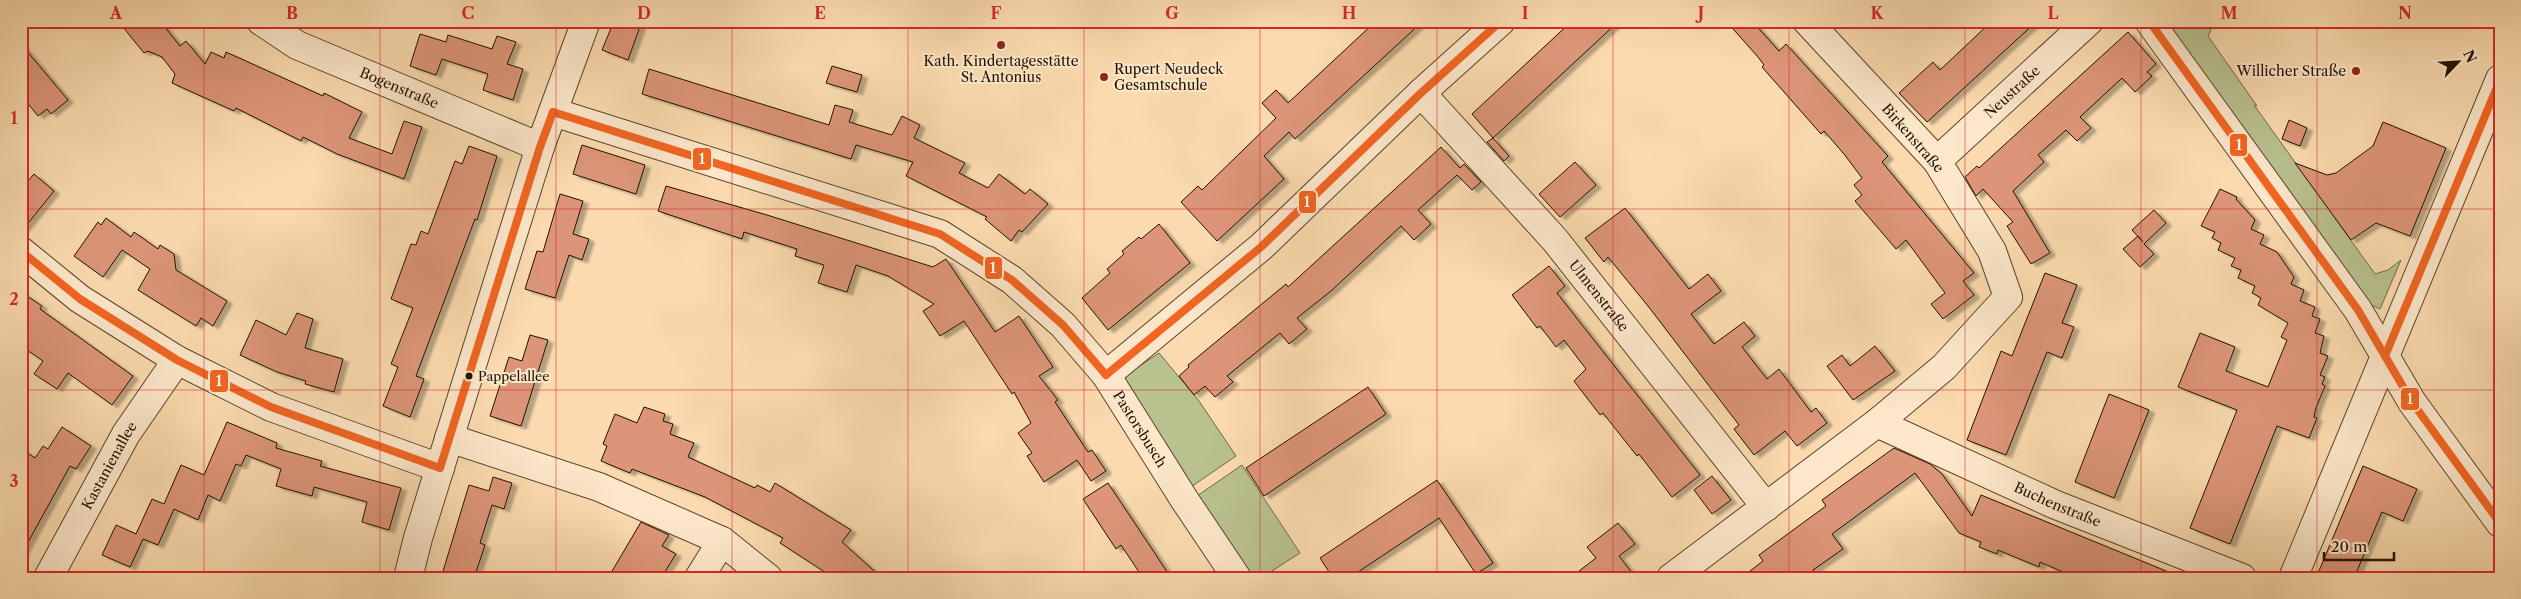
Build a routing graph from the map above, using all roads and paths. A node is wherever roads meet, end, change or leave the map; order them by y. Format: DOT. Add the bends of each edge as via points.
graph roads {
  1 [pos="261,21"];
  2 [pos="586,21"];
  3 [pos="1500,21"];
  4 [pos="1807,21"];
  5 [pos="2089,21"];
  6 [pos="2149,21"];
  7 [pos="2500,79"];
  8 [pos="1421,92"];
  9 [pos="553,112"];
  10 [pos="540,147"];
  11 [pos="1936,161"];
  12 [pos="21,251"];
  13 [pos="2385,356"];
  14 [pos="177,360"];
  15 [pos="1106,375"];
  16 [pos="1877,423"];
  17 [pos="449,438"];
  18 [pos="440,468"];
  19 [pos="1766,507"];
  20 [pos="2500,523"];
  21 [pos="722,541"];
  22 [pos="48,578"];
  23 [pos="408,578"];
  24 [pos="699,578"];
  25 [pos="768,578"];
  26 [pos="1237,578"];
  27 [pos="1671,578"];
  28 [pos="2242,578"];
  29 [pos="2293,578"];
  1 -- 10 [label="street, Bogenstraße" via="297,45"];
  2 -- 9 [label="street"];
  3 -- 8 [label="street"];
  4 -- 11 [label="street, Birkenstraße"];
  5 -- 11 [label="street, Neustraße"];
  6 -- 13 [label="street" via="2358,310"];
  7 -- 13 [label="street"];
  8 -- 15 [label="street" via="1261,247"];
  8 -- 19 [label="street, Ulmenstraße" via="1555,240"];
  9 -- 10 [label="street"];
  9 -- 15 [label="street, Pastorsbusch" via="940,234 1012,280 1063,325"];
  10 -- 17 [label="street"];
  11 -- 16 [label="street, Birkenstraße" via="1992,251 2008,297 1944,368"];
  12 -- 14 [label="street" via="80,299"];
  13 -- 20 [label="street" via="2412,402"];
  13 -- 29 [label="street"];
  14 -- 18 [label="street" via="271,406"];
  14 -- 22 [label="street, Kastanienallee" via="126,434"];
  15 -- 26 [label="street, Pastorsbusch"];
  16 -- 19 [label="street"];
  16 -- 28 [label="street, Buchenstraße" via="2056,505"];
  17 -- 18 [label="street"];
  17 -- 21 [label="street" via="600,487"];
  18 -- 23 [label="street"];
  19 -- 27 [label="street"];
  21 -- 24 [label="street"];
  21 -- 25 [label="street"];
}
